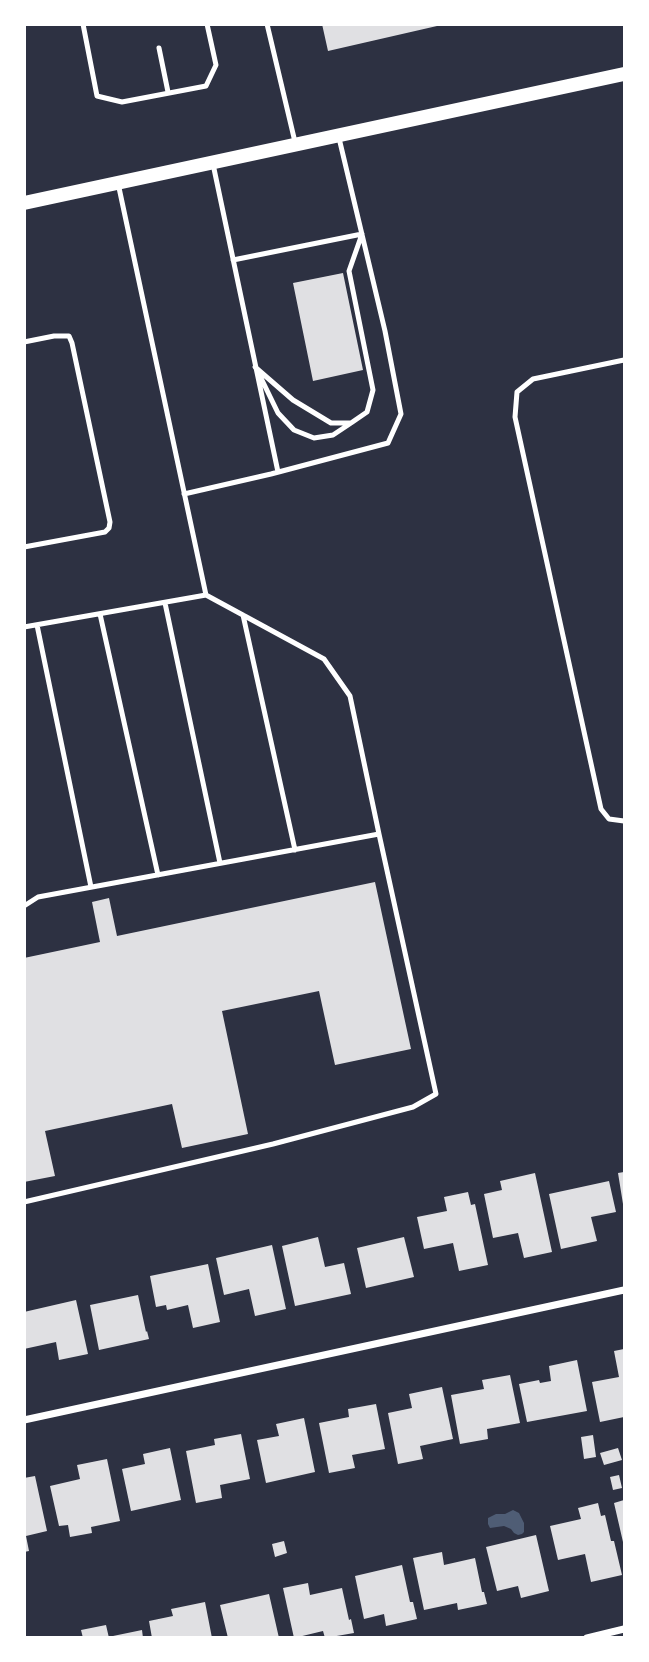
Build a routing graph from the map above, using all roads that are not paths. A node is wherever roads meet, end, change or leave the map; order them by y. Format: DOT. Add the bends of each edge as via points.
graph roads {
  1 [pos="83,24"];
  2 [pos="207,24"];
  3 [pos="267,24"];
  4 [pos="159,48"];
  5 [pos="625,74"];
  6 [pos="168,92"];
  7 [pos="338,136"];
  8 [pos="296,145"];
  9 [pos="213,163"];
  10 [pos="118,183"];
  11 [pos="24,203"];
  12 [pos="362,234"];
  13 [pos="233,260"];
  14 [pos="24,342"];
  15 [pos="625,360"];
  16 [pos="255,367"];
  17 [pos="351,423"];
  18 [pos="278,472"];
  19 [pos="184,494"];
  20 [pos="24,547"];
  21 [pos="206,595"];
  22 [pos="165,603"];
  23 [pos="100,614"];
  24 [pos="243,615"];
  25 [pos="37,625"];
  26 [pos="24,628"];
  27 [pos="625,821"];
  28 [pos="379,834"];
  29 [pos="295,849"];
  30 [pos="220,863"];
  31 [pos="158,875"];
  32 [pos="92,887"];
  33 [pos="24,906"];
  34 [pos="24,1202"];
  35 [pos="625,1290"];
  36 [pos="24,1420"];
  37 [pos="625,1629"];
  38 [pos="587,1637"];
  1 -- 6 [label="lane" via="97,96 122,102"];
  2 -- 6 [label="lane" via="216,65 206,86"];
  3 -- 8 [label="lane"];
  4 -- 6 [label="lane"];
  5 -- 7 [label="main road"];
  7 -- 8 [label="main road"];
  7 -- 12 [label="lane"];
  8 -- 9 [label="main road"];
  9 -- 10 [label="main road"];
  9 -- 13 [label="lane"];
  10 -- 11 [label="main road"];
  10 -- 19 [label="lane"];
  12 -- 13 [label="lane"];
  12 -- 17 [label="lane" via="349,271 373,390 367,412"];
  12 -- 18 [label="lane" via="401,414 388,443"];
  13 -- 16 [label="lane"];
  14 -- 20 [label="lane" via="69,336 110,522 105,531"];
  15 -- 27 [label="lane" via="533,379 517,392 515,417 601,808 610,819"];
  16 -- 17 [label="lane" via="293,400 331,423"];
  16 -- 17 [label="lane" via="278,413 294,430 314,438 333,435"];
  16 -- 18 [label="lane"];
  18 -- 19 [label="lane"];
  19 -- 21 [label="lane"];
  21 -- 22 [label="lane"];
  21 -- 24 [label="lane"];
  22 -- 23 [label="lane"];
  22 -- 30 [label="lane"];
  23 -- 25 [label="lane"];
  23 -- 31 [label="lane"];
  24 -- 28 [label="lane" via="324,659 350,696"];
  24 -- 29 [label="lane"];
  25 -- 26 [label="lane"];
  25 -- 32 [label="lane"];
  28 -- 29 [label="lane"];
  28 -- 34 [label="lane" via="436,1094 413,1107"];
  29 -- 30 [label="lane"];
  30 -- 31 [label="lane"];
  31 -- 32 [label="lane"];
  32 -- 33 [label="lane" via="38,897"];
  35 -- 36 [label="street"];
  37 -- 38 [label="street"];
}
